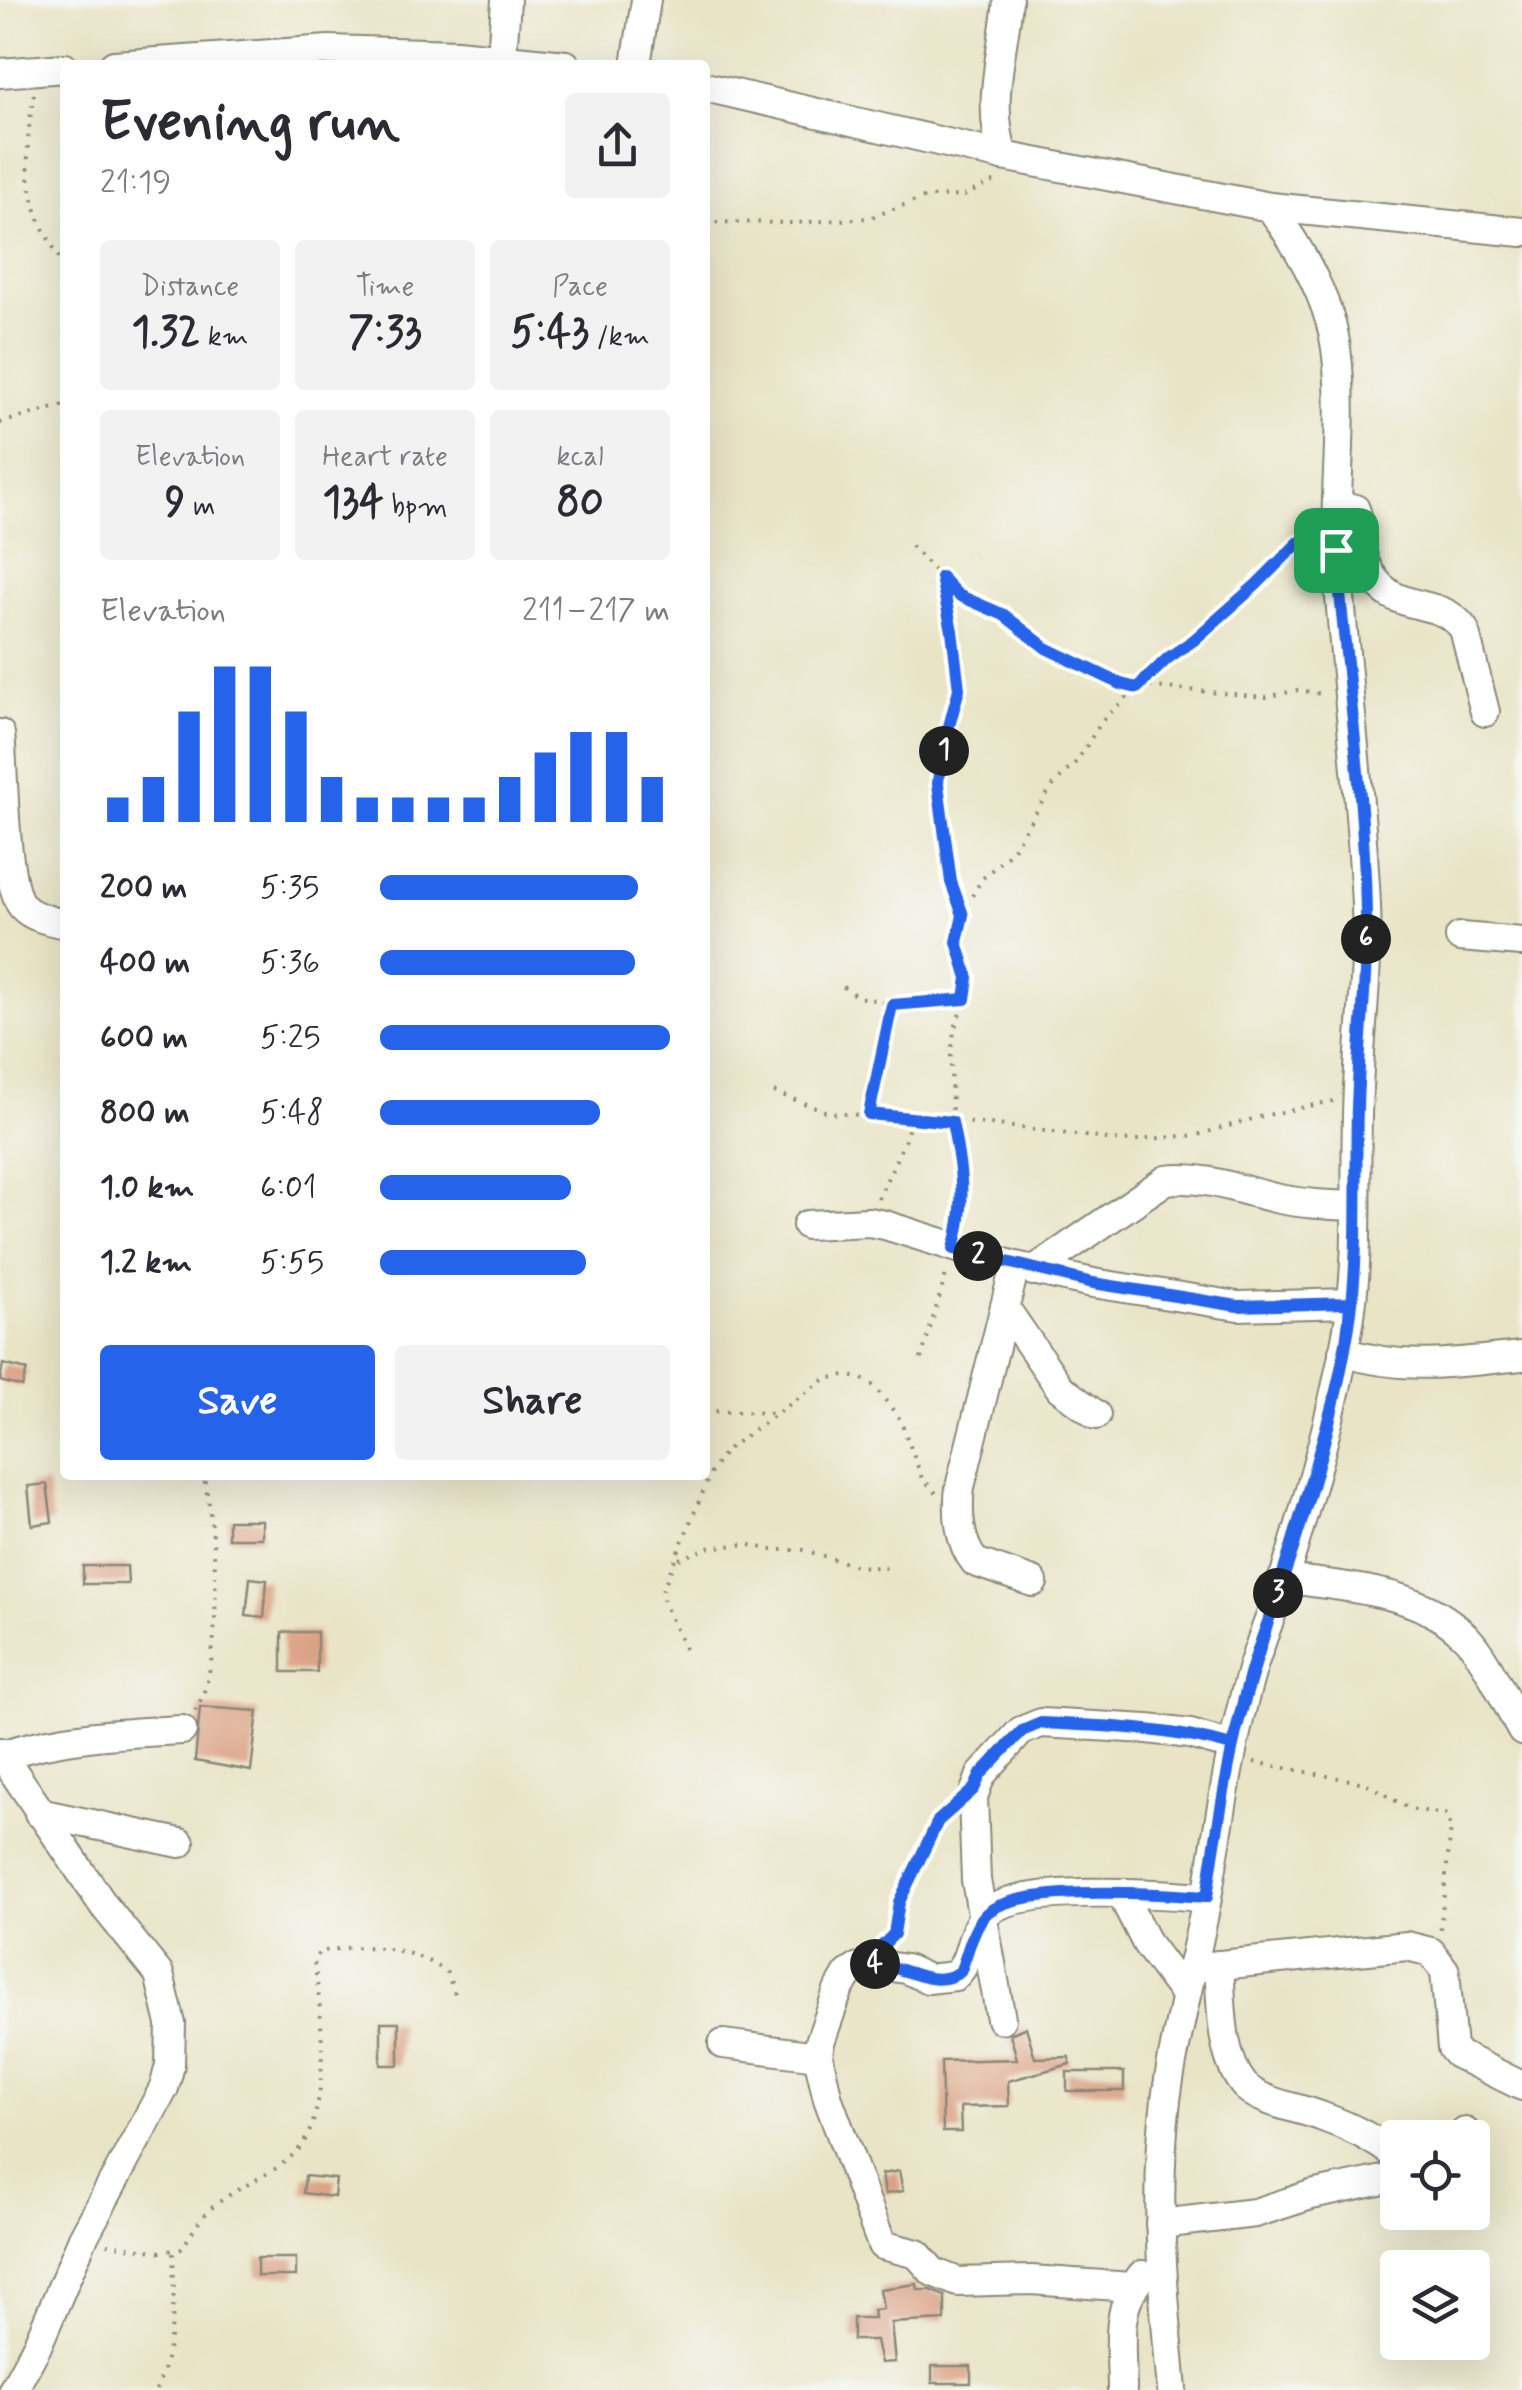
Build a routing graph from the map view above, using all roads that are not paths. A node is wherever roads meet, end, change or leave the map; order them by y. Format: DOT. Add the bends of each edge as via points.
graph roads {
  1 [pos="506,0"];
  2 [pos="646,0"];
  3 [pos="1008,0"];
  4 [pos="502,57"];
  5 [pos="456,59"];
  6 [pos="186,60"];
  7 [pos="526,60"];
  8 [pos="637,60"];
  9 [pos="53,69"];
  10 [pos="0,73"];
  11 [pos="710,88"];
  12 [pos="1006,170"];
  13 [pos="1270,207"];
  14 [pos="1522,232"];
  15 [pos="1338,505"];
  16 [pos="1485,712"];
  17 [pos="0,734"];
  18 [pos="60,923"];
  19 [pos="1460,936"];
  20 [pos="1522,942"];
  21 [pos="1355,1206"];
  22 [pos="808,1225"];
  23 [pos="1024,1268"];
  24 [pos="1350,1303"];
  25 [pos="1004,1308"];
  26 [pos="1344,1352"];
  27 [pos="1522,1356"];
  28 [pos="1096,1415"];
  29 [pos="1284,1578"];
  30 [pos="1034,1582"];
  31 [pos="1518,1717"];
  32 [pos="182,1730"];
  33 [pos="1231,1752"];
  34 [pos="1,1756"];
  35 [pos="39,1813"];
  36 [pos="180,1843"];
  37 [pos="1121,1893"];
  38 [pos="1207,1897"];
  39 [pos="982,1917"];
  40 [pos="1198,1976"];
  41 [pos="1001,2019"];
  42 [pos="724,2044"];
  43 [pos="818,2056"];
  44 [pos="1522,2086"];
  45 [pos="1380,2147"];
  46 [pos="1380,2180"];
  47 [pos="1160,2224"];
  48 [pos="1160,2264"];
  49 [pos="1132,2288"];
  50 [pos="13,2390"];
  51 [pos="1122,2390"];
  52 [pos="1172,2390"];
  1 -- 4 [label="street"];
  2 -- 8 [label="street"];
  3 -- 12 [label="street" via="994,104"];
  4 -- 5 [label="street"];
  4 -- 7 [label="street"];
  5 -- 6 [label="street" via="329,50"];
  9 -- 10 [label="street"];
  11 -- 12 [label="street"];
  12 -- 13 [label="street"];
  13 -- 14 [label="street"];
  13 -- 15 [label="street" via="1294,240 1336,342"];
  15 -- 16 [label="street" via="1356,509 1366,563 1382,588 1402,602 1457,620"];
  15 -- 21 [label="street" via="1366,908"];
  17 -- 18 [label="street" via="17,894 36,916"];
  19 -- 20 [label="street"];
  21 -- 23 [label="street" via="1166,1180"];
  21 -- 24 [label="street"];
  22 -- 23 [label="street" via="874,1224"];
  23 -- 24 [label="street" via="1238,1306"];
  23 -- 25 [label="street"];
  24 -- 26 [label="street"];
  25 -- 28 [label="street" via="1060,1388"];
  25 -- 30 [label="street" via="960,1487 960,1518 975,1562"];
  26 -- 27 [label="street" via="1406,1366"];
  26 -- 29 [label="street"];
  29 -- 31 [label="street" via="1381,1594 1441,1616 1468,1639"];
  29 -- 33 [label="street"];
  32 -- 34 [label="street" via="81,1736"];
  33 -- 38 [label="street"];
  33 -- 39 [label="street" via="1190,1734 1148,1729 1038,1723 1022,1731 974,1789"];
  34 -- 35 [label="street"];
  35 -- 36 [label="street"];
  35 -- 50 [label="street" via="160,1974 172,2024 164,2088 83,2238"];
  37 -- 38 [label="street"];
  37 -- 39 [label="street" via="1039,1898 998,1906"];
  37 -- 40 [label="street" via="1147,1944"];
  38 -- 40 [label="street"];
  39 -- 41 [label="street"];
  39 -- 43 [label="street" via="955,1976 935,1980 896,1967 862,1966 848,1974"];
  40 -- 44 [label="street" via="1407,1946 1431,1952 1444,1971 1456,2054"];
  40 -- 45 [label="street" via="1246,2087"];
  40 -- 47 [label="street" via="1166,2100"];
  42 -- 43 [label="street"];
  43 -- 49 [label="street" via="882,2245 916,2254 933,2272 958,2282"];
  46 -- 47 [label="street" via="1254,2213"];
  47 -- 48 [label="street"];
  48 -- 49 [label="street"];
  48 -- 52 [label="street"];
  49 -- 51 [label="street" via="1122,2309"];
}
